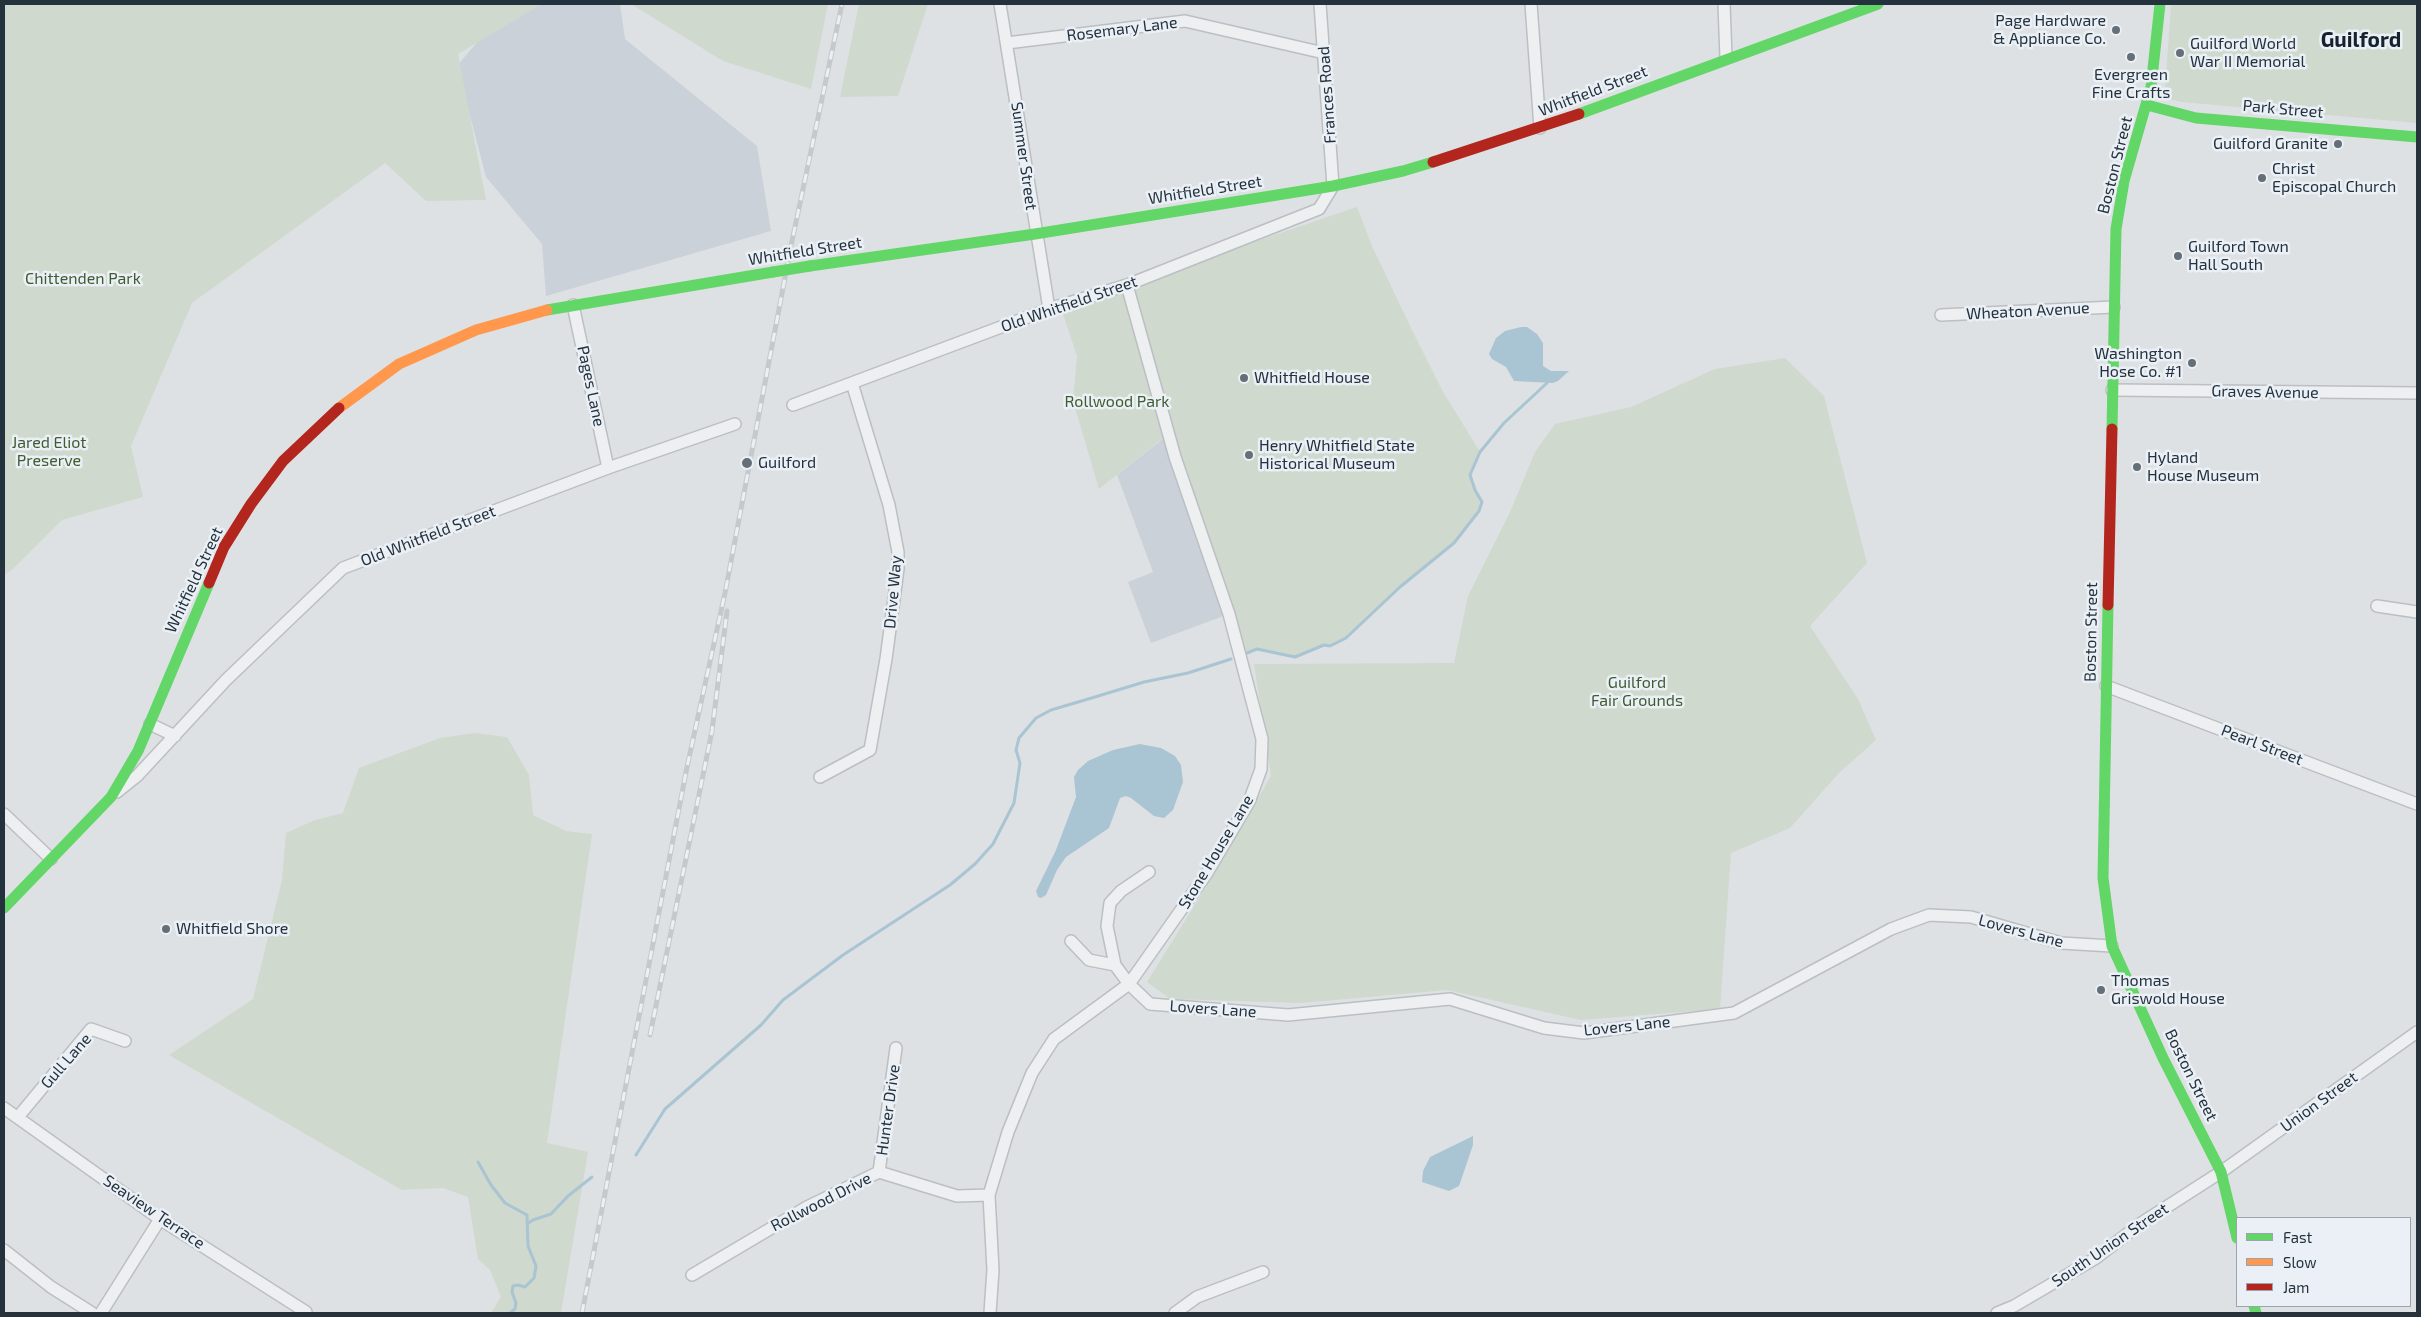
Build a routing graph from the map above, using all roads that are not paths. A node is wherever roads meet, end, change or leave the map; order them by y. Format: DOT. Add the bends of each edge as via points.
graph roads {
  1 [pos="1000,4"];
  2 [pos="1320,4"];
  3 [pos="1531,4"];
  4 [pos="1724,4"];
  5 [pos="1878,4"];
  6 [pos="2160,4"];
  7 [pos="1007,43"];
  8 [pos="1324,53"];
  9 [pos="1726,58"];
  10 [pos="2147,105"];
  11 [pos="1540,128"];
  12 [pos="2417,137"];
  13 [pos="1333,186"];
  14 [pos="1036,234"];
  15 [pos="1127,285"];
  16 [pos="573,305"];
  17 [pos="2114,307"];
  18 [pos="1049,309"];
  19 [pos="1941,315"];
  20 [pos="852,383"];
  21 [pos="2112,390"];
  22 [pos="2417,393"];
  23 [pos="793,405"];
  24 [pos="735,424"];
  25 [pos="608,468"];
  26 [pos="2377,606"];
  27 [pos="2417,612"];
  28 [pos="2106,686"];
  29 [pos="150,724"];
  30 [pos="175,736"];
  31 [pos="820,777"];
  32 [pos="111,797"];
  33 [pos="2417,804"];
  34 [pos="4,814"];
  35 [pos="51,860"];
  36 [pos="1149,872"];
  37 [pos="4,908"];
  38 [pos="1070,941"];
  39 [pos="2112,946"];
  40 [pos="1115,965"];
  41 [pos="1129,984"];
  42 [pos="2417,1032"];
  43 [pos="125,1041"];
  44 [pos="896,1048"];
  45 [pos="4,1108"];
  46 [pos="18,1117"];
  47 [pos="879,1172"];
  48 [pos="2221,1172"];
  49 [pos="989,1195"];
  50 [pos="160,1218"];
  51 [pos="2236,1234"];
  52 [pos="4,1250"];
  53 [pos="1264,1272"];
  54 [pos="692,1275"];
  55 [pos="306,1312"];
  56 [pos="92,1313"];
  57 [pos="101,1313"];
  58 [pos="990,1313"];
  59 [pos="1175,1313"];
  60 [pos="1997,1313"];
  1 -- 7 [label="street, Summer Street"];
  2 -- 8 [label="street, Frances Road"];
  3 -- 11 [label="street"];
  4 -- 9 [label="street"];
  5 -- 9 [label="street, Whitfield Street"];
  6 -- 10 [label="street, Boston Street"];
  7 -- 8 [label="street, Rosemary Lane" via="1185,21"];
  7 -- 14 [label="street, Summer Street"];
  8 -- 13 [label="street, Frances Road"];
  9 -- 11 [label="street, Whitfield Street"];
  10 -- 12 [label="street, Park Street" via="2196,118"];
  10 -- 17 [label="street, Boston Street" via="2119,207"];
  11 -- 13 [label="street, Whitfield Street" via="1402,172"];
  13 -- 14 [label="street, Whitfield Street"];
  13 -- 15 [label="street, Old Whitfield Street" via="1319,209 1308,215"];
  14 -- 16 [label="street, Whitfield Street, bridge" via="810,266"];
  14 -- 18 [label="street, Summer Street"];
  15 -- 18 [label="street, Old Whitfield Street"];
  15 -- 41 [label="street, Stone House Lane" via="1175,457 1229,614 1262,739 1262,769 1249,802 1206,873"];
  16 -- 25 [label="street, Pages Lane"];
  16 -- 29 [label="street, Whitfield Street" via="517,316 399,364 309,435 278,468 224,547"];
  17 -- 19 [label="street, Wheaton Avenue"];
  17 -- 21 [label="street, Boston Street"];
  18 -- 20 [label="street, Old Whitfield Street"];
  20 -- 23 [label="street, Old Whitfield Street"];
  20 -- 31 [label="street, Drive Way" via="889,505 898,569 870,750"];
  21 -- 22 [label="street, Graves Avenue"];
  21 -- 28 [label="street, Boston Street"];
  24 -- 25 [label="street, Old Whitfield Street"];
  25 -- 30 [label="street, Old Whitfield Street" via="343,568 226,680"];
  26 -- 27 [label="street"];
  28 -- 33 [label="street, Pearl Street"];
  28 -- 39 [label="street, Boston Street" via="2102,878"];
  29 -- 30 [label="street"];
  29 -- 32 [label="street, Whitfield Street"];
  30 -- 32 [label="street, Old Whitfield Street" via="137,776"];
  32 -- 35 [label="street, Whitfield Street"];
  34 -- 35 [label="street"];
  35 -- 37 [label="street, Whitfield Street"];
  36 -- 40 [label="street" via="1121,891 1110,903 1107,926"];
  38 -- 40 [label="street" via="1089,960"];
  39 -- 41 [label="street, Lovers Lane" via="2061,944 1971,917 1929,915 1891,929 1734,1013 1584,1033 1544,1028 1450,999 1288,1015 1150,1004"];
  39 -- 48 [label="street, Boston Street" via="2163,1058"];
  40 -- 41 [label="street, Lovers Lane"];
  41 -- 49 [label="street, Stone House Lane" via="1054,1039 1032,1073 1008,1132"];
  42 -- 48 [label="street, Union Street"];
  43 -- 46 [label="street, Gull Lane" via="91,1029"];
  44 -- 47 [label="street, Hunter Drive"];
  45 -- 46 [label="street, Seaview Terrace"];
  46 -- 50 [label="street, Seaview Terrace"];
  47 -- 49 [label="street, Rollwood Drive" via="957,1196"];
  47 -- 54 [label="street, Rollwood Drive" via="807,1207"];
  48 -- 51 [label="street, Boston Street"];
  48 -- 60 [label="street, South Union Street" via="2140,1224 2096,1258"];
  49 -- 58 [label="street, Stone House Lane" via="993,1270"];
  50 -- 55 [label="street, Seaview Terrace"];
  50 -- 57 [label="street"];
  52 -- 56 [label="street" via="51,1287"];
  53 -- 59 [label="street" via="1197,1297"];
}
